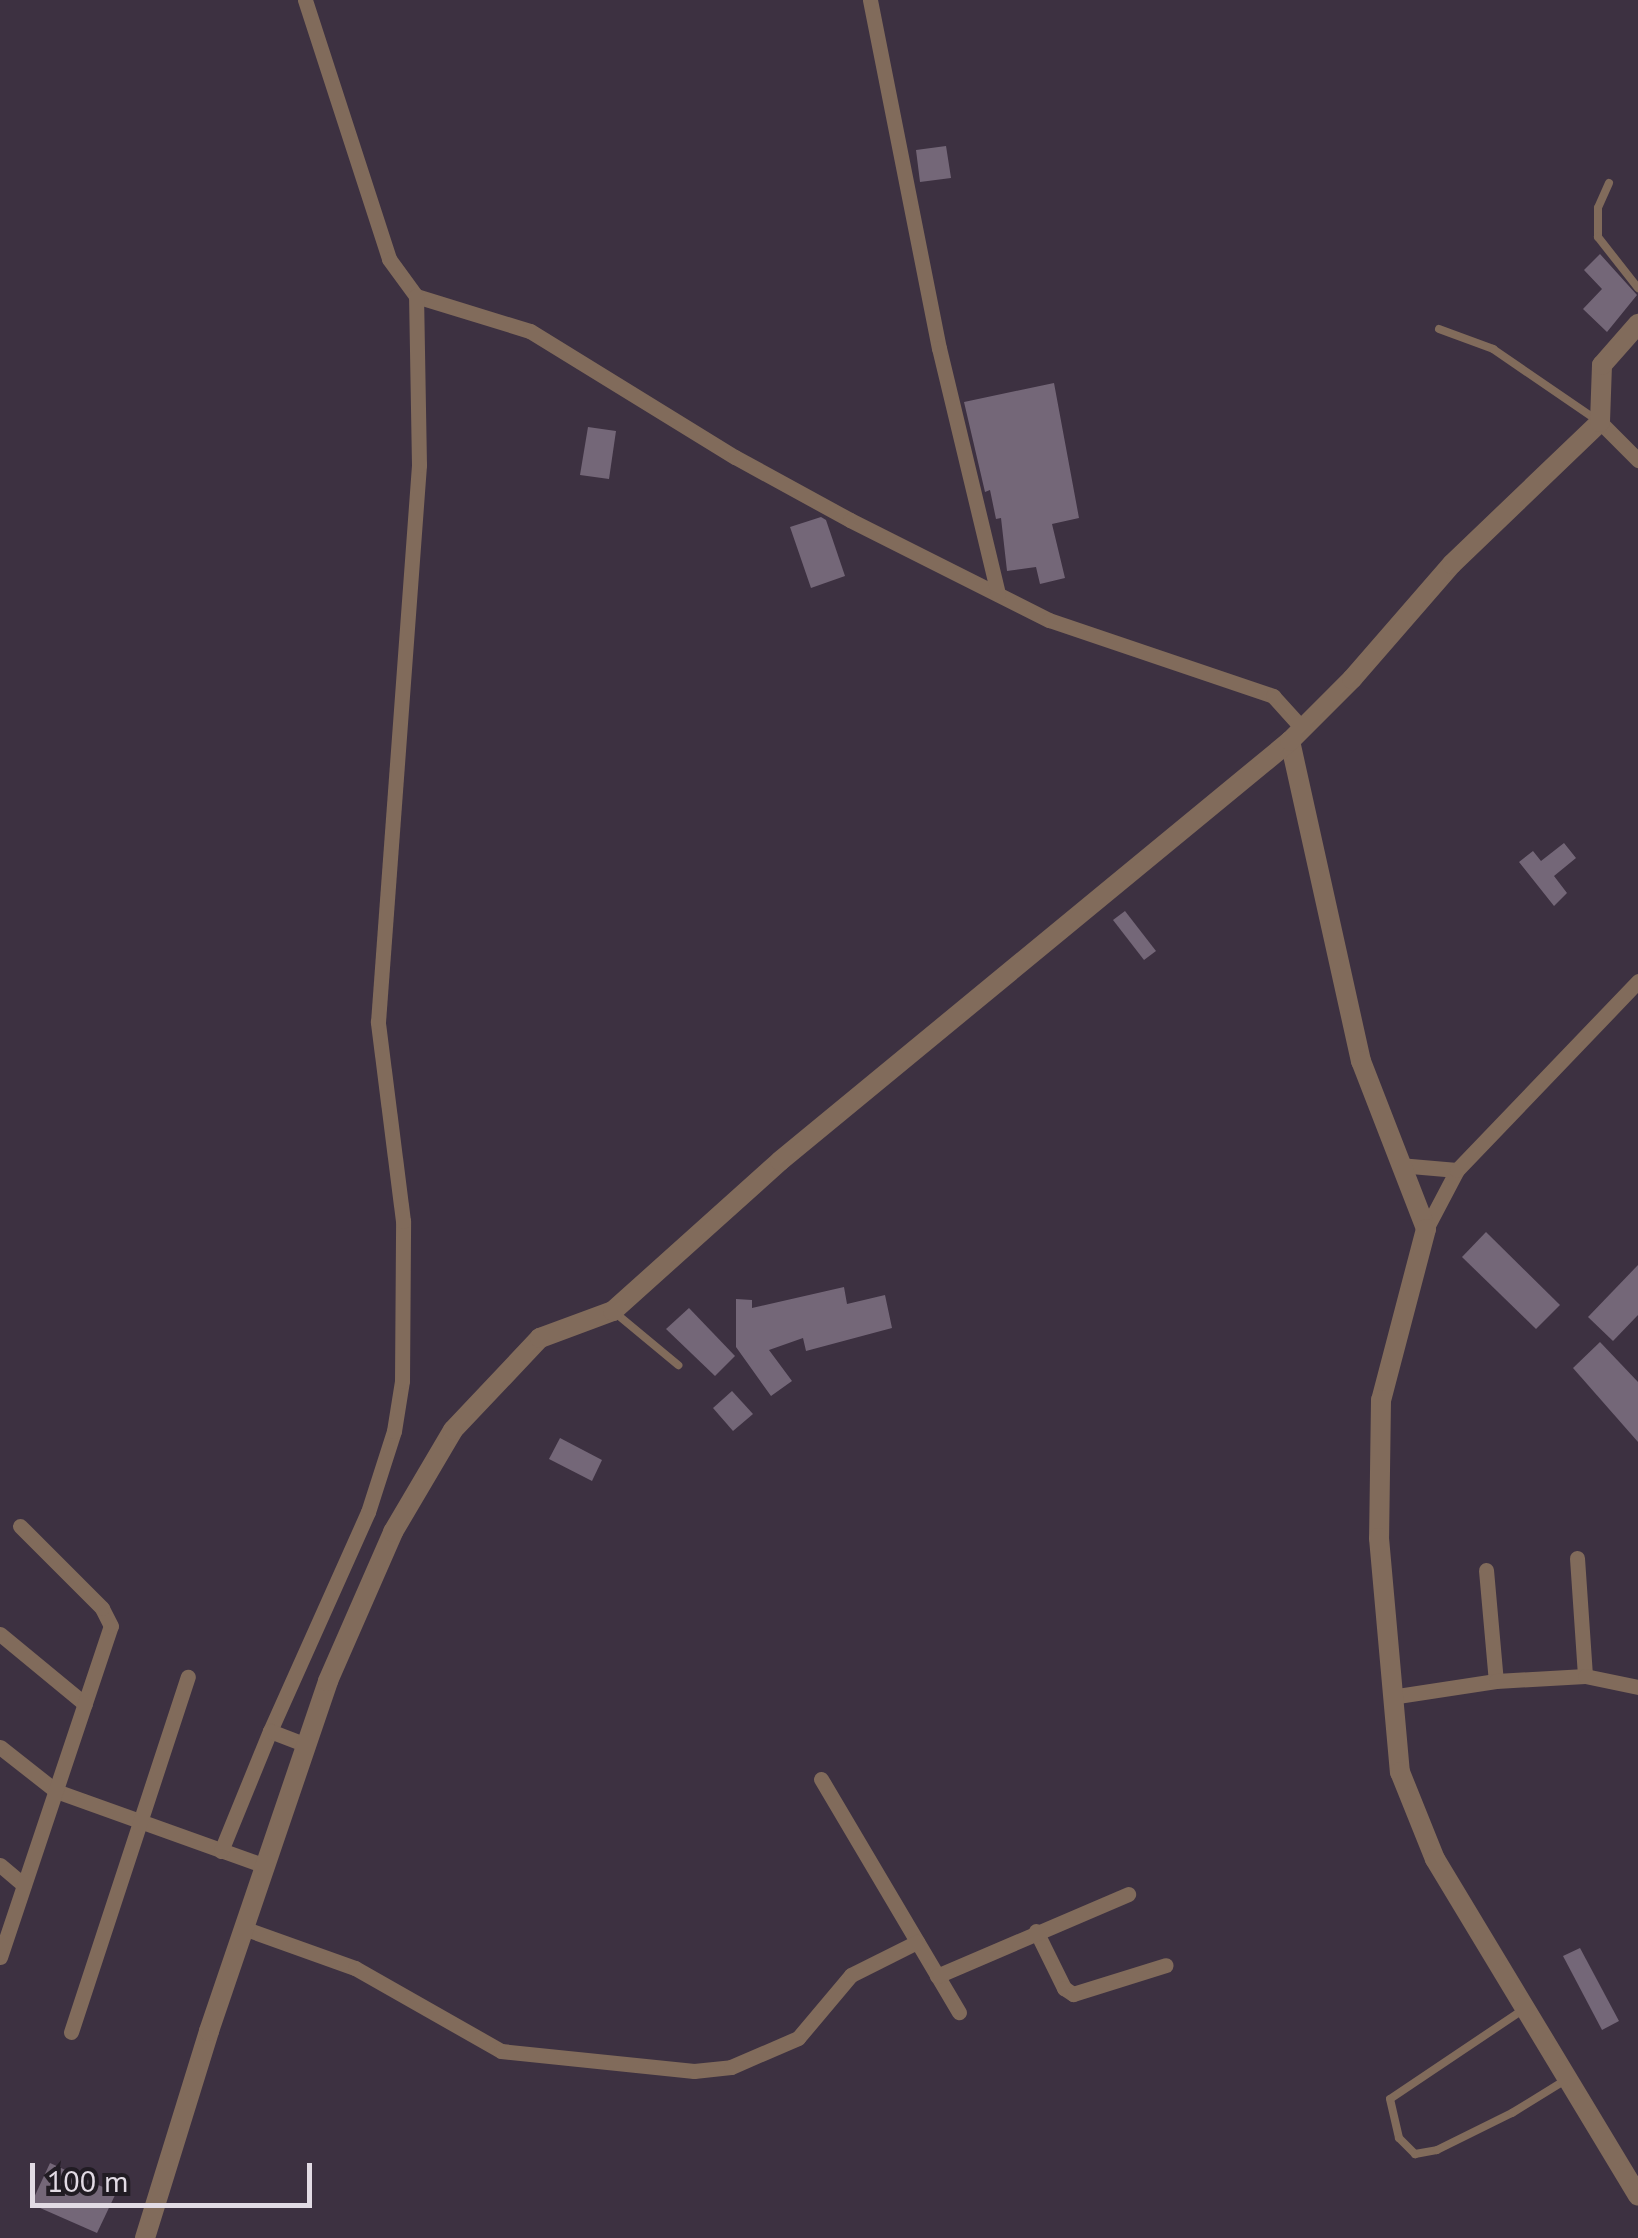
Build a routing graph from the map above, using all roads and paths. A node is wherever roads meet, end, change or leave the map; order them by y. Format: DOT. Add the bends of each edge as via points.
graph roads {
  1 [pos="305,0"];
  2 [pos="870,0"];
  3 [pos="1608,183"];
  4 [pos="1638,288"];
  5 [pos="416,296"];
  6 [pos="1638,324"];
  7 [pos="1439,329"];
  8 [pos="1600,422"];
  9 [pos="1638,460"];
  10 [pos="998,594"];
  11 [pos="1296,734"];
  12 [pos="1634,991"];
  13 [pos="1399,1165"];
  14 [pos="1457,1170"];
  15 [pos="1426,1229"];
  16 [pos="613,1312"];
  17 [pos="678,1365"];
  18 [pos="20,1526"];
  19 [pos="1577,1558"];
  20 [pos="1486,1570"];
  21 [pos="0,1634"];
  22 [pos="1585,1676"];
  23 [pos="188,1677"];
  24 [pos="1496,1681"];
  25 [pos="1638,1687"];
  26 [pos="1391,1697"];
  27 [pos="85,1704"];
  28 [pos="270,1731"];
  29 [pos="306,1745"];
  30 [pos="0,1747"];
  31 [pos="821,1780"];
  32 [pos="56,1791"];
  33 [pos="139,1822"];
  34 [pos="222,1851"];
  35 [pos="0,1865"];
  36 [pos="265,1866"];
  37 [pos="24,1885"];
  38 [pos="1128,1894"];
  39 [pos="246,1929"];
  40 [pos="1036,1930"];
  41 [pos="917,1942"];
  42 [pos="0,1957"];
  43 [pos="1166,1965"];
  44 [pos="938,1976"];
  45 [pos="1524,2008"];
  46 [pos="959,2012"];
  47 [pos="71,2032"];
  48 [pos="1566,2079"];
  49 [pos="1638,2196"];
  50 [pos="145,2238"];
  1 -- 5 [label="street" via="389,259"];
  2 -- 10 [label="street"];
  3 -- 4 [label="lane" via="1598,208 1598,236"];
  5 -- 10 [label="street" via="530,330 735,456"];
  5 -- 28 [label="street" via="419,465 378,1022 403,1221 402,1382 368,1512"];
  6 -- 8 [label="street" via="1602,365"];
  7 -- 8 [label="lane" via="1493,349"];
  8 -- 9 [label="street"];
  8 -- 11 [label="street" via="1452,564"];
  10 -- 11 [label="street" via="1072,629 1272,696"];
  11 -- 13 [label="street" via="1360,1060"];
  11 -- 16 [label="street" via="780,1162"];
  12 -- 14 [label="street"];
  13 -- 14 [label="street"];
  13 -- 15 [label="street"];
  14 -- 15 [label="street"];
  15 -- 26 [label="street" via="1382,1400 1379,1538"];
  16 -- 17 [label="lane"];
  16 -- 29 [label="street" via="540,1338 453,1430 366,1586"];
  18 -- 27 [label="street" via="109,1618"];
  19 -- 22 [label="street"];
  20 -- 24 [label="street"];
  21 -- 27 [label="street"];
  22 -- 24 [label="street"];
  22 -- 25 [label="street"];
  23 -- 33 [label="street"];
  24 -- 26 [label="street"];
  26 -- 45 [label="street" via="1400,1772 1416,1817"];
  27 -- 32 [label="street"];
  28 -- 29 [label="street"];
  28 -- 34 [label="street"];
  29 -- 36 [label="street"];
  30 -- 32 [label="street"];
  31 -- 41 [label="street"];
  32 -- 33 [label="street"];
  32 -- 37 [label="street"];
  33 -- 34 [label="street"];
  33 -- 47 [label="street"];
  34 -- 36 [label="street"];
  35 -- 37 [label="street"];
  36 -- 39 [label="street"];
  37 -- 42 [label="street"];
  38 -- 40 [label="street"];
  39 -- 41 [label="street" via="367,1973 501,2051 694,2070 731,2066 798,2038 851,1975"];
  39 -- 50 [label="street"];
  40 -- 43 [label="street" via="1072,1994"];
  40 -- 44 [label="street"];
  41 -- 44 [label="street"];
  44 -- 46 [label="street"];
  45 -- 48 [label="street"];
  45 -- 48 [label="lane" via="1390,2099 1399,2138 1416,2154 1437,2150"];
  48 -- 49 [label="street"];
}
